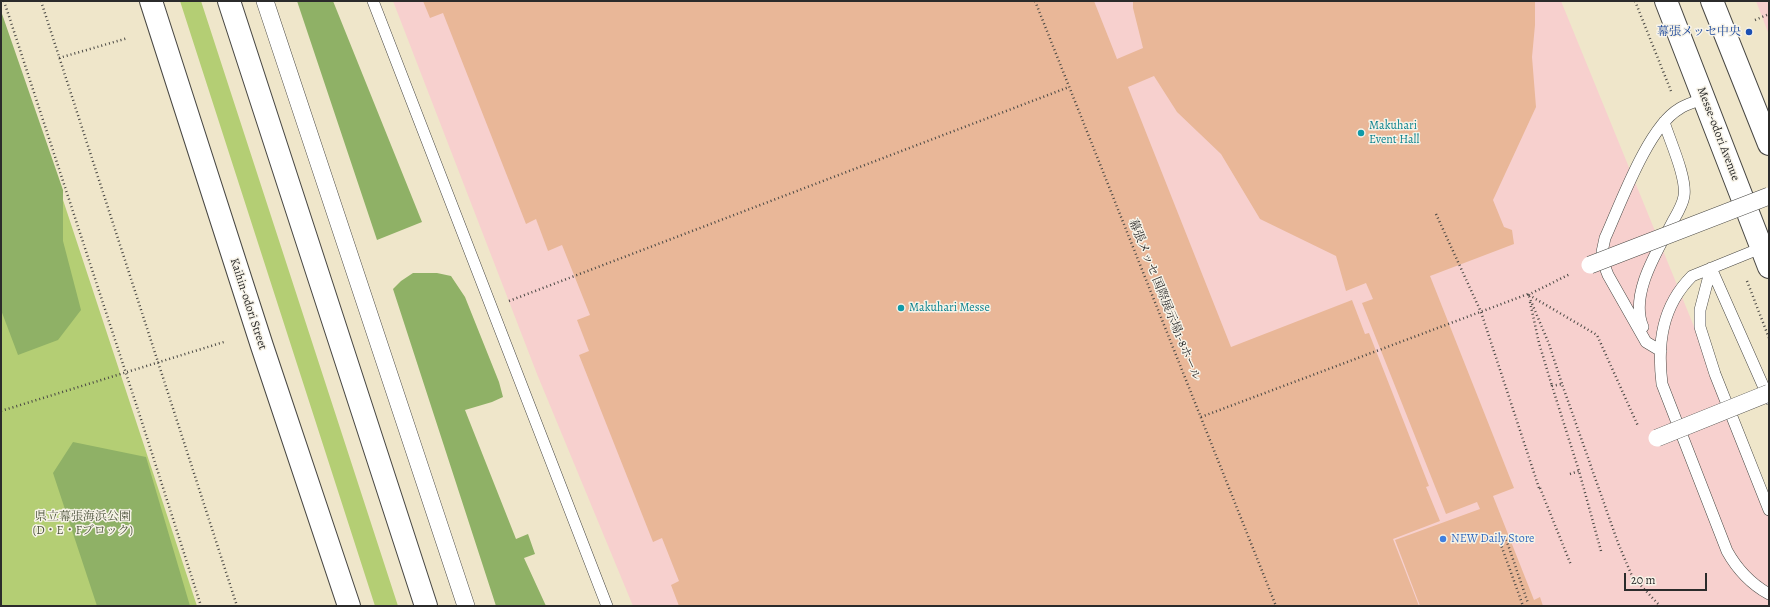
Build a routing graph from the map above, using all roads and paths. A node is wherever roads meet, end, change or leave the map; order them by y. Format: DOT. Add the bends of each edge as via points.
graph roads {
  1 [pos="4,1"];
  2 [pos="41,1"];
  3 [pos="151,1"];
  4 [pos="229,1"];
  5 [pos="265,1"];
  6 [pos="373,1"];
  7 [pos="1035,1"];
  8 [pos="1666,1"];
  9 [pos="1712,1"];
  10 [pos="1769,14"];
  11 [pos="1755,20"];
  12 [pos="128,38"];
  13 [pos="59,58"];
  14 [pos="1069,87"];
  15 [pos="1704,98"];
  16 [pos="1664,122"];
  17 [pos="1769,144"];
  18 [pos="1769,196"];
  19 [pos="1436,214"];
  20 [pos="1766,253"];
  21 [pos="1590,265"];
  22 [pos="1711,268"];
  23 [pos="1528,294"];
  24 [pos="492,308"];
  25 [pos="1481,312"];
  26 [pos="224,342"];
  27 [pos="1661,351"];
  28 [pos="158,362"];
  29 [pos="126,372"];
  30 [pos="1562,384"];
  31 [pos="1552,386"];
  32 [pos="1769,393"];
  33 [pos="1769,399"];
  34 [pos="1,411"];
  35 [pos="1201,417"];
  36 [pos="1658,438"];
  37 [pos="1579,471"];
  38 [pos="1570,474"];
  39 [pos="1769,510"];
  40 [pos="1505,536"];
  41 [pos="1499,539"];
  42 [pos="1601,551"];
  43 [pos="1571,565"];
  44 [pos="1769,594"];
  45 [pos="1528,603"];
  46 [pos="201,606"];
  47 [pos="237,606"];
  48 [pos="349,606"];
  49 [pos="426,606"];
  50 [pos="466,606"];
  51 [pos="607,606"];
  52 [pos="1276,606"];
  53 [pos="1523,606"];
  54 [pos="1660,606"];
  1 -- 29 [label="path"];
  2 -- 13 [label="path"];
  3 -- 48 [label="street, Kaihin-odori Street"];
  4 -- 49 [label="street"];
  5 -- 50 [label="street"];
  6 -- 24 [label="lane"];
  7 -- 14 [label="path, 幕張メッセ 国際展示場1-8ホール"];
  8 -- 15 [label="street, Messe-odori Avenue"];
  9 -- 17 [label="street"];
  10 -- 11 [label="path"];
  12 -- 13 [label="path"];
  13 -- 28 [label="path"];
  14 -- 24 [label="path"];
  14 -- 35 [label="path, 幕張メッセ 国際展示場1-8ホール"];
  15 -- 16 [label="lane" via="1678,109"];
  15 -- 20 [label="street, Messe-odori Avenue"];
  16 -- 27 [label="lane" via="1684,181 1684,196 1646,277 1638,310 1649,340"];
  16 -- 27 [label="lane" via="1643,152 1605,238 1602,252 1608,275 1646,342"];
  18 -- 21 [label="street, bridge"];
  19 -- 25 [label="path"];
  20 -- 22 [label="lane"];
  21 -- 23 [label="path"];
  22 -- 27 [label="lane" via="1692,276 1676,294 1663,327"];
  22 -- 33 [label="lane"];
  22 -- 39 [label="lane" via="1700,310 1700,327 1715,374"];
  23 -- 25 [label="path"];
  23 -- 30 [label="path"];
  23 -- 31 [label="path"];
  23 -- 36 [label="path" via="1597,335 1646,442"];
  24 -- 51 [label="lane"];
  25 -- 35 [label="path"];
  25 -- 43 [label="path" via="1539,487"];
  26 -- 28 [label="path"];
  27 -- 44 [label="lane" via="1662,384 1727,551 1747,579"];
  28 -- 29 [label="path"];
  28 -- 47 [label="path"];
  29 -- 34 [label="path"];
  29 -- 46 [label="path"];
  30 -- 31 [label="path"];
  30 -- 54 [label="path" via="1620,550 1632,576"];
  31 -- 37 [label="path"];
  32 -- 36 [label="street, bridge"];
  35 -- 52 [label="path, 幕張メッセ 国際展示場1-8ホール"];
  37 -- 38 [label="path"];
  37 -- 42 [label="path"];
  40 -- 45 [label="path"];
  41 -- 53 [label="path"];
}
